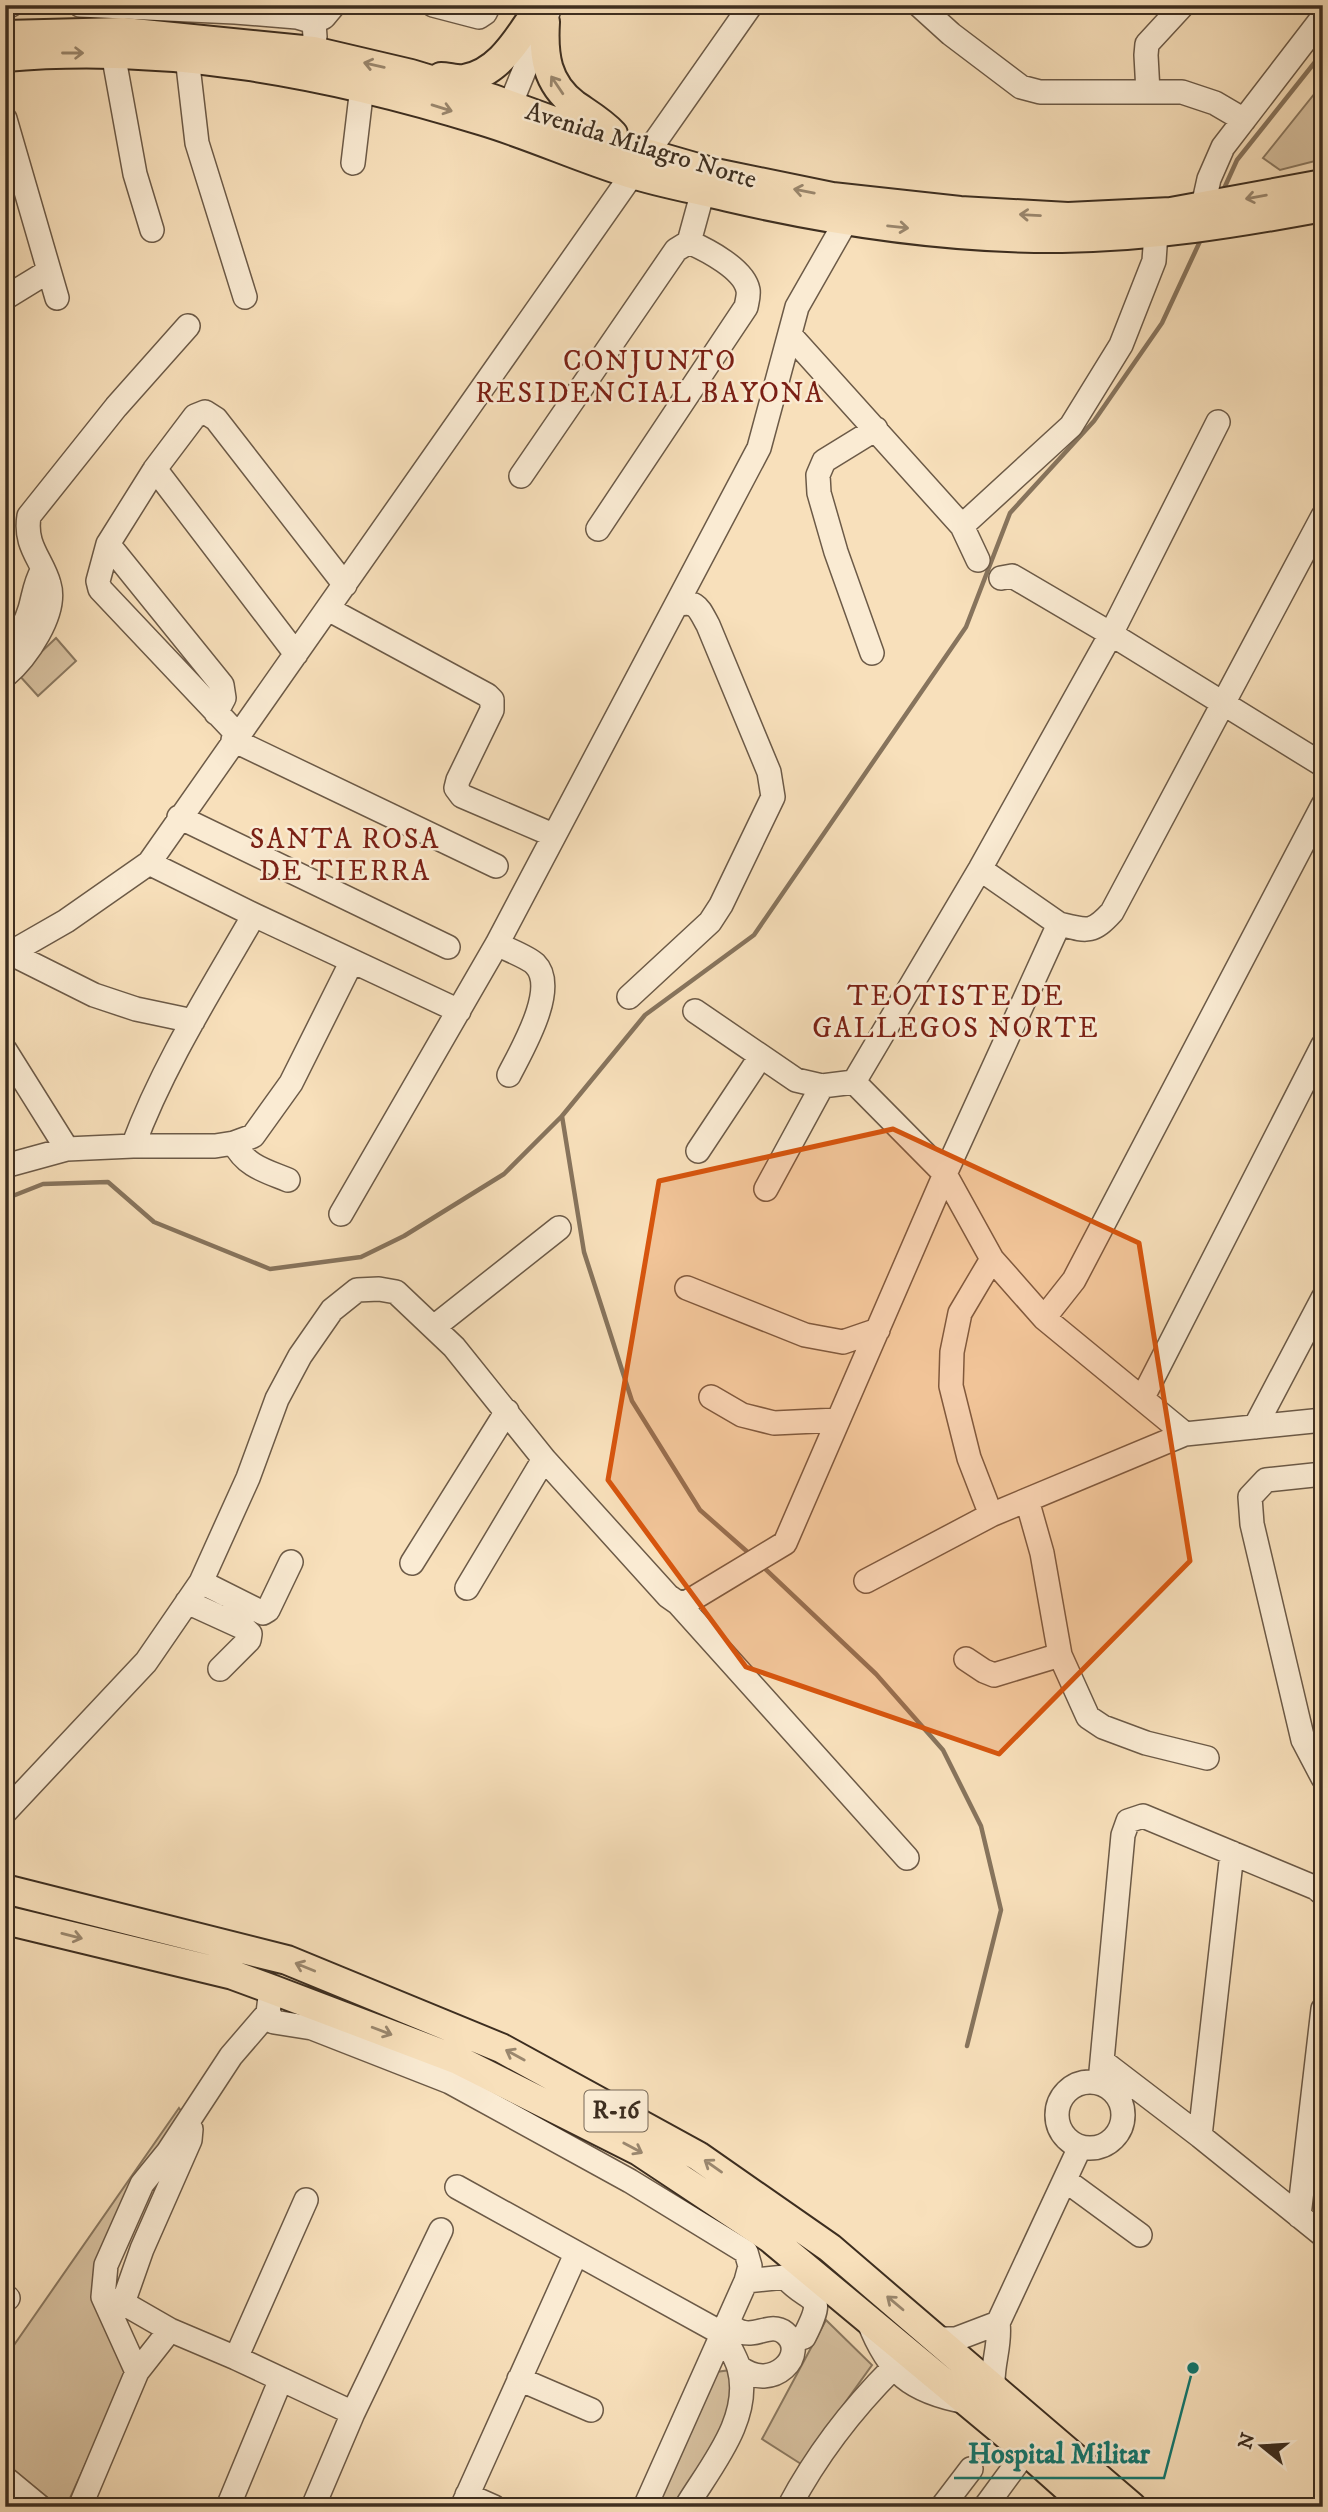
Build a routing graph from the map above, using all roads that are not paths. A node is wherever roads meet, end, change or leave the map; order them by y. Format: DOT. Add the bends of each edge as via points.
graph roads {
  1 [pos="10,5"];
  2 [pos="80,5"];
  3 [pos="334,5"];
  4 [pos="433,5"];
  5 [pos="489,5"];
  6 [pos="751,5"];
  7 [pos="5,6"];
  8 [pos="96,6"];
  9 [pos="1175,6"];
  10 [pos="203,8"];
  11 [pos="934,10"];
  12 [pos="541,14"];
  13 [pos="1323,17"];
  14 [pos="314,22"];
  15 [pos="5,35"];
  16 [pos="226,41"];
  17 [pos="113,53"];
  18 [pos="5,57"];
  19 [pos="187,57"];
  20 [pos="311,63"];
  21 [pos="411,74"];
  22 [pos="362,87"];
  23 [pos="1148,93"];
  24 [pos="497,113"];
  25 [pos="5,119"];
  26 [pos="1244,120"];
  27 [pos="634,158"];
  28 [pos="353,163"];
  29 [pos="1323,184"];
  30 [pos="703,191"];
  31 [pos="1203,206"];
  32 [pos="1323,207"];
  33 [pos="850,210"];
  34 [pos="152,230"];
  35 [pos="1156,233"];
  36 [pos="689,242"];
  37 [pos="49,271"];
  38 [pos="245,297"];
  39 [pos="5,298"];
  40 [pos="57,298"];
  41 [pos="188,326"];
  42 [pos="790,335"];
  43 [pos="1218,422"];
  44 [pos="876,429"];
  45 [pos="155,469"];
  46 [pos="521,476"];
  47 [pos="1323,516"];
  48 [pos="962,526"];
  49 [pos="598,529"];
  50 [pos="108,544"];
  51 [pos="978,560"];
  52 [pos="1001,578"];
  53 [pos="345,585"];
  54 [pos="676,605"];
  55 [pos="328,609"];
  56 [pos="1111,634"];
  57 [pos="872,653"];
  58 [pos="12,654"];
  59 [pos="296,654"];
  60 [pos="5,676"];
  61 [pos="1224,703"];
  62 [pos="216,713"];
  63 [pos="235,737"];
  64 [pos="1323,765"];
  65 [pos="1323,805"];
  66 [pos="179,817"];
  67 [pos="553,835"];
  68 [pos="149,863"];
  69 [pos="496,866"];
  70 [pos="980,869"];
  71 [pos="254,915"];
  72 [pos="1059,924"];
  73 [pos="496,944"];
  74 [pos="448,947"];
  75 [pos="7,954"];
  76 [pos="352,961"];
  77 [pos="629,997"];
  78 [pos="459,1011"];
  79 [pos="695,1011"];
  80 [pos="192,1021"];
  81 [pos="1323,1045"];
  82 [pos="7,1056"];
  83 [pos="761,1056"];
  84 [pos="509,1075"];
  85 [pos="854,1082"];
  86 [pos="822,1086"];
  87 [pos="234,1143"];
  88 [pos="133,1146"];
  89 [pos="67,1149"];
  90 [pos="698,1151"];
  91 [pos="5,1166"];
  92 [pos="945,1174"];
  93 [pos="288,1180"];
  94 [pos="766,1189"];
  95 [pos="341,1214"];
  96 [pos="559,1228"];
  97 [pos="992,1259"];
  98 [pos="687,1288"];
  99 [pos="1323,1298"];
  100 [pos="1044,1318"];
  101 [pos="434,1327"];
  102 [pos="878,1330"];
  103 [pos="711,1397"];
  104 [pos="1143,1397"];
  105 [pos="507,1411"];
  106 [pos="837,1419"];
  107 [pos="1323,1420"];
  108 [pos="1255,1427"];
  109 [pos="1185,1434"];
  110 [pos="544,1459"];
  111 [pos="1323,1474"];
  112 [pos="1027,1500"];
  113 [pos="991,1515"];
  114 [pos="291,1562"];
  115 [pos="412,1563"];
  116 [pos="866,1581"];
  117 [pos="201,1582"];
  118 [pos="467,1588"];
  119 [pos="187,1602"];
  120 [pos="678,1603"];
  121 [pos="263,1612"];
  122 [pos="250,1634"];
  123 [pos="1060,1655"];
  124 [pos="966,1659"];
  125 [pos="220,1669"];
  126 [pos="1316,1751"];
  127 [pos="1207,1758"];
  128 [pos="1323,1778"];
  129 [pos="5,1812"];
  130 [pos="1232,1853"];
  131 [pos="907,1858"];
  132 [pos="5,1889"];
  133 [pos="1323,1894"];
  134 [pos="5,1920"];
  135 [pos="269,2001"];
  136 [pos="1323,2009"];
  137 [pos="469,2034"];
  138 [pos="454,2071"];
  139 [pos="1101,2072"];
  140 [pos="192,2115"];
  141 [pos="1200,2136"];
  142 [pos="1080,2147"];
  143 [pos="1065,2180"];
  144 [pos="457,2187"];
  145 [pos="306,2200"];
  146 [pos="1299,2216"];
  147 [pos="441,2230"];
  148 [pos="119,2235"];
  149 [pos="1140,2235"];
  150 [pos="1323,2235"];
  151 [pos="142,2249"];
  152 [pos="576,2254"];
  153 [pos="792,2271"];
  154 [pos="747,2281"];
  155 [pos="113,2300"];
  156 [pos="867,2320"];
  157 [pos="998,2323"];
  158 [pos="725,2329"];
  159 [pos="170,2330"];
  160 [pos="937,2339"];
  161 [pos="792,2341"];
  162 [pos="236,2358"];
  163 [pos="739,2367"];
  164 [pos="893,2368"];
  165 [pos="137,2372"];
  166 [pos="281,2379"];
  167 [pos="519,2379"];
  168 [pos="993,2386"];
  169 [pos="967,2402"];
  170 [pos="591,2410"];
  171 [pos="353,2413"];
  172 [pos="1034,2439"];
  173 [pos="971,2469"];
  174 [pos="5,2479"];
  175 [pos="465,2501"];
  176 [pos="230,2502"];
  177 [pos="40,2507"];
  178 [pos="80,2507"];
  179 [pos="313,2507"];
  180 [pos="494,2507"];
  181 [pos="645,2507"];
  182 [pos="686,2507"];
  183 [pos="789,2507"];
  184 [pos="942,2507"];
  185 [pos="985,2507"];
  186 [pos="1089,2507"];
  187 [pos="1132,2507"];
  1 -- 7 [label="street"];
  2 -- 8 [label="street"];
  3 -- 14 [label="street"];
  4 -- 5 [label="street" via="479,17"];
  6 -- 27 [label="street"];
  8 -- 10 [label="street"];
  9 -- 23 [label="street" via="1147,44"];
  10 -- 14 [label="street"];
  10 -- 16 [label="street"];
  11 -- 23 [label="street" via="1021,87 1040,92"];
  12 -- 21 [label="main road" via="504,57 488,68 463,79"];
  12 -- 24 [label="street"];
  27 -- 12 [label="main road, one-way" via="605,125 555,86 546,65"];
  13 -- 26 [label="street"];
  14 -- 20 [label="street"];
  15 -- 16 [label="main road, Avenida Milagro Norte" via="123,32"];
  16 -- 20 [label="main road, Avenida Milagro Norte"];
  18 -- 17 [label="main road, Avenida Milagro Norte, one-way"];
  17 -- 19 [label="main road, Avenida Milagro Norte"];
  17 -- 34 [label="street" via="135,174"];
  19 -- 20 [label="main road, Avenida Milagro Norte"];
  19 -- 38 [label="street" via="197,143"];
  21 -- 20 [label="main road, Avenida Milagro Norte, one-way"];
  20 -- 22 [label="main road, Avenida Milagro Norte"];
  21 -- 24 [label="main road, Avenida Milagro Norte"];
  22 -- 24 [label="main road, Avenida Milagro Norte, one-way"];
  22 -- 28 [label="street"];
  23 -- 26 [label="street" via="1199,96"];
  24 -- 27 [label="main road, Avenida Milagro Norte"];
  25 -- 37 [label="street"];
  26 -- 31 [label="street" via="1223,147"];
  27 -- 30 [label="main road, Avenida Milagro Norte"];
  33 -- 27 [label="main road, Avenida Milagro Norte, one-way" via="715,173"];
  27 -- 53 [label="street"];
  29 -- 31 [label="main road, Avenida Milagro Norte, one-way"];
  30 -- 33 [label="main road, Avenida Milagro Norte" via="781,209"];
  30 -- 36 [label="street"];
  31 -- 33 [label="main road, Avenida Milagro Norte, one-way" via="1068,217"];
  32 -- 35 [label="main road, Avenida Milagro Norte"];
  33 -- 35 [label="main road, Avenida Milagro Norte, one-way" via="980,236"];
  33 -- 42 [label="street" via="797,307"];
  35 -- 48 [label="street" via="1154,261 1121,345 1071,426"];
  36 -- 46 [label="street" via="676,250"];
  36 -- 49 [label="street" via="740,274 748,291 746,307"];
  37 -- 39 [label="street"];
  37 -- 40 [label="street"];
  41 -- 58 [label="street" via="29,516 26,530 51,593 37,614 41,627"];
  42 -- 44 [label="street"];
  42 -- 54 [label="street" via="759,448"];
  43 -- 56 [label="street"];
  44 -- 48 [label="street"];
  44 -- 57 [label="street" via="824,461 818,475 836,552"];
  45 -- 50 [label="street"];
  45 -- 53 [label="street" via="195,416 205,412 216,419"];
  45 -- 59 [label="street"];
  47 -- 61 [label="street"];
  48 -- 51 [label="street"];
  50 -- 62 [label="street" via="222,685 224,698"];
  50 -- 62 [label="street" via="98,580 100,589"];
  52 -- 56 [label="street" via="1012,576"];
  53 -- 55 [label="street"];
  54 -- 67 [label="street"];
  54 -- 77 [label="street" via="689,602 698,607 708,625 769,772 773,797 710,922"];
  55 -- 59 [label="street"];
  55 -- 67 [label="street" via="492,700 456,788 462,796"];
  56 -- 61 [label="street"];
  56 -- 70 [label="street"];
  58 -- 60 [label="street"];
  59 -- 63 [label="street"];
  61 -- 64 [label="street"];
  61 -- 72 [label="street" via="1112,912 1099,926 1086,931"];
  62 -- 63 [label="street"];
  63 -- 66 [label="street"];
  63 -- 69 [label="street"];
  65 -- 100 [label="street" via="1074,1280"];
  66 -- 68 [label="street"];
  66 -- 74 [label="street"];
  67 -- 73 [label="street"];
  68 -- 71 [label="street"];
  68 -- 75 [label="street" via="66,921"];
  70 -- 72 [label="street"];
  70 -- 85 [label="street"];
  71 -- 76 [label="street"];
  71 -- 80 [label="street"];
  72 -- 92 [label="street"];
  73 -- 78 [label="street"];
  73 -- 84 [label="street" via="535,964 542,977 542,998 532,1029"];
  75 -- 80 [label="street" via="94,995"];
  76 -- 78 [label="street"];
  76 -- 87 [label="street" via="291,1083 253,1136"];
  78 -- 95 [label="street"];
  79 -- 83 [label="street"];
  80 -- 88 [label="street"];
  81 -- 104 [label="street"];
  82 -- 89 [label="street"];
  83 -- 86 [label="street" via="796,1080"];
  83 -- 90 [label="street"];
  85 -- 86 [label="street"];
  85 -- 92 [label="street"];
  86 -- 94 [label="street"];
  87 -- 88 [label="street"];
  87 -- 93 [label="street" via="249,1163"];
  88 -- 89 [label="street"];
  89 -- 91 [label="street"];
  92 -- 97 [label="street"];
  92 -- 102 [label="street"];
  96 -- 101 [label="street"];
  97 -- 100 [label="street"];
  97 -- 113 [label="street" via="960,1313 951,1386 969,1458"];
  98 -- 102 [label="street" via="805,1335 843,1342"];
  99 -- 108 [label="street"];
  100 -- 104 [label="street"];
  101 -- 105 [label="street"];
  101 -- 117 [label="street" via="396,1292 379,1289 357,1290 332,1310 277,1399 248,1478"];
  102 -- 106 [label="street"];
  103 -- 106 [label="street" via="742,1415 774,1423"];
  104 -- 109 [label="street"];
  105 -- 110 [label="street"];
  105 -- 115 [label="street"];
  106 -- 120 [label="street" via="785,1543 689,1601"];
  107 -- 108 [label="street"];
  108 -- 109 [label="street"];
  109 -- 112 [label="street"];
  110 -- 118 [label="street"];
  110 -- 120 [label="street"];
  111 -- 126 [label="street" via="1266,1480 1250,1497 1252,1524 1303,1740"];
  112 -- 113 [label="street"];
  112 -- 123 [label="street" via="1042,1553"];
  113 -- 116 [label="street"];
  114 -- 121 [label="street"];
  117 -- 119 [label="street"];
  117 -- 121 [label="street"];
  119 -- 122 [label="street"];
  119 -- 129 [label="street" via="146,1662"];
  120 -- 131 [label="street"];
  121 -- 122 [label="street"];
  122 -- 125 [label="street"];
  123 -- 124 [label="street" via="994,1675"];
  123 -- 127 [label="street" via="1088,1717 1146,1743"];
  126 -- 128 [label="street"];
  130 -- 133 [label="street"];
  130 -- 139 [label="street" via="1143,1816 1128,1821"];
  130 -- 141 [label="street"];
  137 -- 132 [label="main road, R-16, one-way" via="287,1960"];
  134 -- 135 [label="main road, R-16, one-way" via="233,1975"];
  135 -- 138 [label="main road, R-16"];
  135 -- 140 [label="street"];
  136 -- 146 [label="street"];
  137 -- 138 [label="street"];
  160 -- 137 [label="main road, R-16, one-way" via="830,2248 698,2156"];
  138 -- 153 [label="main road, R-16, one-way" via="639,2151 770,2238"];
  138 -- 154 [label="street" via="746,2252 750,2266"];
  139 -- 141 [label="street"];
  139 -- 142 [label="street" via="1074,2085 1058,2105 1060,2130"];
  139 -- 142 [label="street" via="1120,2099 1122,2125 1105,2145"];
  140 -- 148 [label="street" via="142,2184"];
  140 -- 151 [label="street" via="190,2140"];
  141 -- 146 [label="street"];
  142 -- 143 [label="street"];
  143 -- 149 [label="street"];
  143 -- 157 [label="street"];
  144 -- 152 [label="street"];
  145 -- 162 [label="street"];
  146 -- 150 [label="street"];
  147 -- 171 [label="street"];
  148 -- 151 [label="street"];
  148 -- 155 [label="street" via="106,2264"];
  151 -- 155 [label="street"];
  152 -- 158 [label="street"];
  152 -- 167 [label="street"];
  153 -- 154 [label="street"];
  153 -- 156 [label="main road, R-16"];
  153 -- 161 [label="street" via="817,2306 804,2337"];
  154 -- 158 [label="street"];
  155 -- 159 [label="street"];
  155 -- 165 [label="street"];
  156 -- 164 [label="street" via="877,2346"];
  156 -- 169 [label="main road, R-16"];
  157 -- 160 [label="street" via="956,2339"];
  157 -- 168 [label="street"];
  158 -- 161 [label="street" via="753,2333 772,2328"];
  158 -- 163 [label="street"];
  158 -- 181 [label="street"];
  159 -- 162 [label="street"];
  159 -- 165 [label="street"];
  160 -- 168 [label="main road, R-16"];
  161 -- 163 [label="street" via="792,2355 784,2369 773,2375 760,2377"];
  162 -- 166 [label="street"];
  163 -- 182 [label="street" via="739,2405 733,2431"];
  164 -- 169 [label="street" via="915,2386"];
  164 -- 183 [label="street" via="845,2423"];
  165 -- 178 [label="street"];
  166 -- 171 [label="street"];
  166 -- 176 [label="street"];
  167 -- 170 [label="street"];
  167 -- 175 [label="street"];
  168 -- 172 [label="main road, R-16"];
  169 -- 172 [label="main road, R-16"];
  171 -- 179 [label="street"];
  172 -- 185 [label="street"];
  172 -- 186 [label="main road, R-16"];
  172 -- 187 [label="main road, R-16"];
  173 -- 184 [label="street"];
  174 -- 177 [label="street"];
  175 -- 180 [label="street"];
}
